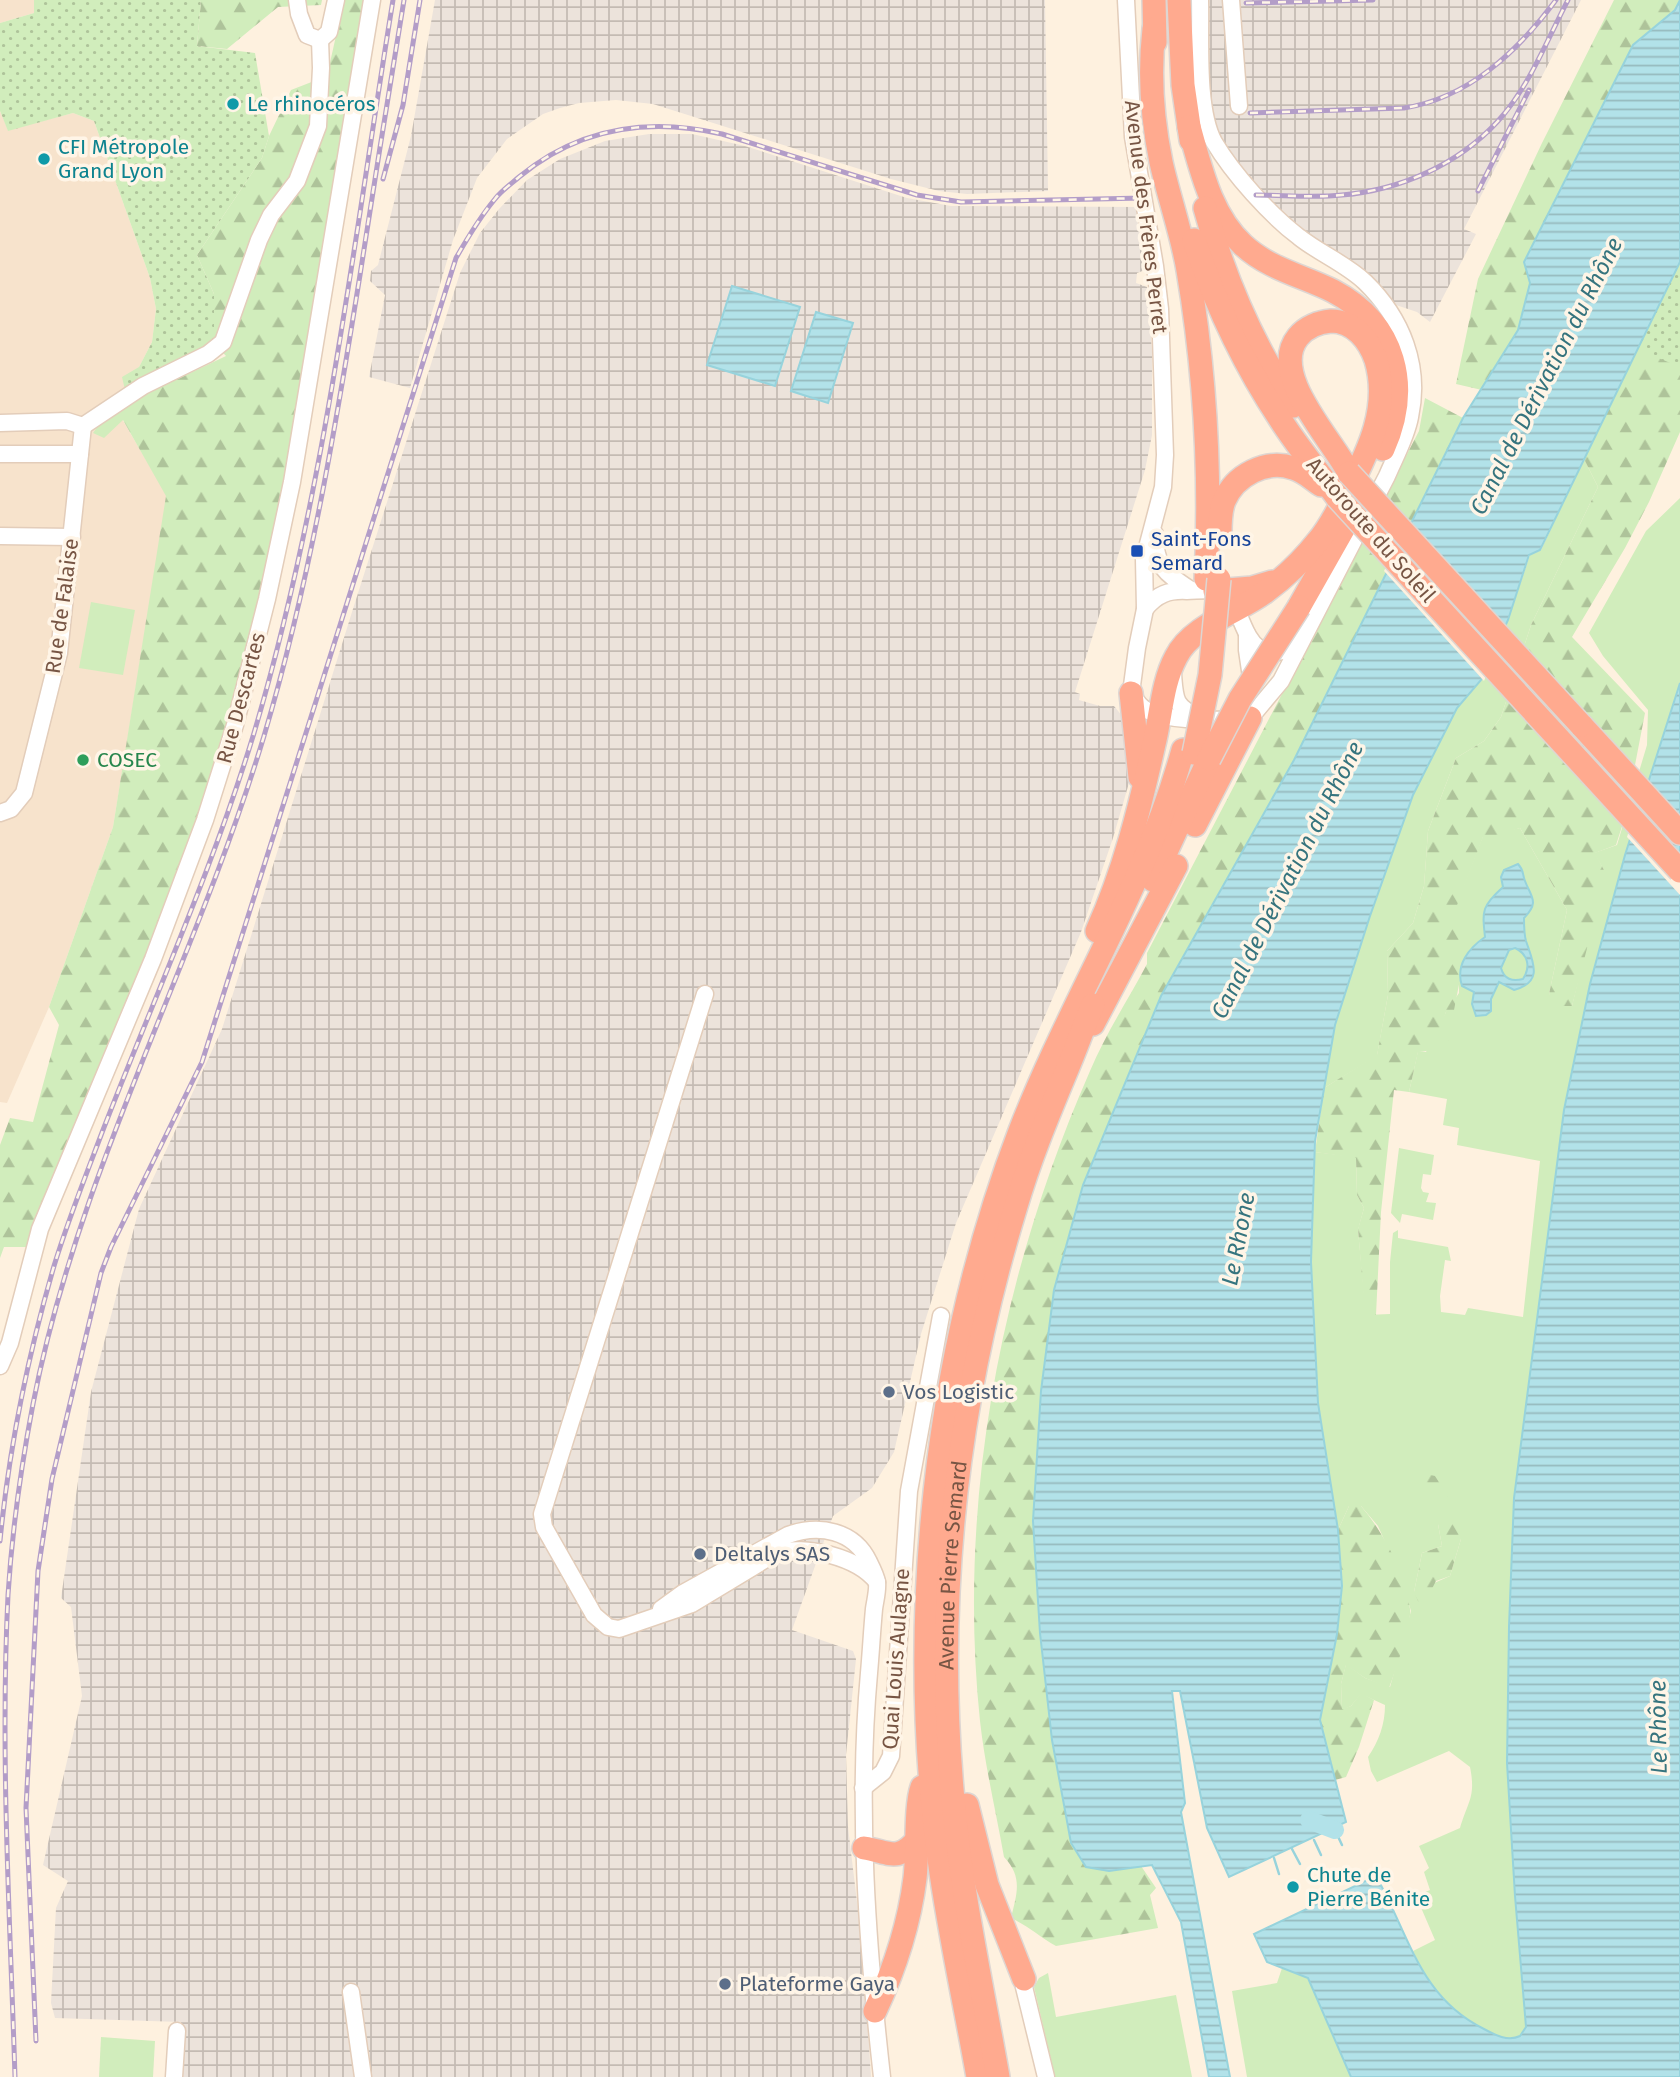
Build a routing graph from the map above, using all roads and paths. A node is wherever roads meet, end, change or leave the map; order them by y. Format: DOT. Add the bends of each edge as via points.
graph roads {
  1 [pos="297,0"];
  2 [pos="336,0"];
  3 [pos="372,0"];
  4 [pos="1126,0"];
  5 [pos="1154,0"];
  6 [pos="1179,0"];
  7 [pos="1200,0"];
  8 [pos="1231,0"];
  9 [pos="1154,29"];
  10 [pos="320,40"];
  11 [pos="1239,106"];
  12 [pos="1189,127"];
  13 [pos="0,423"];
  14 [pos="83,426"];
  15 [pos="0,454"];
  16 [pos="80,454"];
  17 [pos="1349,473"];
  18 [pos="1336,497"];
  19 [pos="1156,516"];
  20 [pos="0,536"];
  21 [pos="72,537"];
  22 [pos="1282,579"];
  23 [pos="1208,585"];
  24 [pos="1145,609"];
  25 [pos="1238,610"];
  26 [pos="1306,633"];
  27 [pos="1247,634"];
  28 [pos="1172,665"];
  29 [pos="1131,693"];
  30 [pos="1160,714"];
  31 [pos="1203,718"];
  32 [pos="1250,718"];
  33 [pos="1195,754"];
  34 [pos="1141,798"];
  35 [pos="0,813"];
  36 [pos="1680,833"];
  37 [pos="1680,871"];
  38 [pos="705,994"];
  39 [pos="1068,1066"];
  40 [pos="1021,1130"];
  41 [pos="941,1316"];
  42 [pos="0,1366"];
  43 [pos="877,1582"];
  44 [pos="645,1620"];
  45 [pos="948,1743"];
  46 [pos="931,1771"];
  47 [pos="863,1788"];
  48 [pos="918,1839"];
  49 [pos="864,1848"];
  50 [pos="883,1968"];
  51 [pos="1024,1979"];
  52 [pos="351,1992"];
  53 [pos="875,2011"];
  54 [pos="177,2031"];
  55 [pos="174,2077"];
  56 [pos="363,2077"];
  57 [pos="882,2077"];
  58 [pos="978,2077"];
  59 [pos="998,2077"];
  60 [pos="1046,2077"];
  1 -- 10 [label="street" via="307,35"];
  2 -- 10 [label="street" via="329,32"];
  3 -- 42 [label="street, Rue Descartes" via="292,482 235,725 153,959 40,1229"];
  4 -- 19 [label="street, Avenue des Frères Perret" via="1133,137 1161,332 1165,455"];
  5 -- 9 [label="highway, Autoroute du Soleil"];
  6 -- 12 [label="highway, Autoroute du Soleil"];
  7 -- 26 [label="street" via="1203,103 1214,141 1265,207 1299,237 1364,281 1391,312 1412,369 1410,418 1402,443"];
  8 -- 11 [label="street"];
  9 -- 18 [label="highway, Autoroute du Soleil" via="1172,157 1208,280 1255,379"];
  9 -- 23 [label="highway" via="1152,97 1161,161 1185,252 1200,377"];
  10 -- 14 [label="street" via="318,126 297,181 259,240 223,342 142,386"];
  12 -- 17 [label="highway, Autoroute du Soleil" via="1207,216 1247,324 1292,404 1332,459"];
  12 -- 33 [label="highway, bridge" via="1209,192 1229,230 1263,260 1331,290 1359,308 1383,336 1398,388 1387,441 1337,541 1240,699"];
  13 -- 14 [label="street" via="67,421"];
  14 -- 16 [label="street, Rue de Falaise"];
  15 -- 16 [label="street"];
  16 -- 21 [label="street, Rue de Falaise"];
  17 -- 22 [label="highway" via="1304,403 1291,372 1295,342 1307,329 1324,322 1348,325 1366,341 1380,380 1379,414 1361,466 1333,520"];
  17 -- 36 [label="highway, Autoroute du Soleil, bridge"];
  18 -- 23 [label="highway" via="1289,466 1264,467 1242,477 1221,511"];
  18 -- 37 [label="highway, Autoroute du Soleil, bridge"];
  19 -- 23 [label="street" via="1155,550 1160,564 1172,578"];
  19 -- 24 [label="street" via="1144,559"];
  20 -- 21 [label="street"];
  21 -- 35 [label="street, Rue de Falaise" via="59,653 24,793 11,809"];
  22 -- 23 [label="highway" via="1252,588"];
  22 -- 25 [label="highway"];
  23 -- 24 [label="street" via="1161,594"];
  23 -- 25 [label="street"];
  23 -- 33 [label="highway"];
  24 -- 29 [label="street"];
  25 -- 27 [label="street"];
  25 -- 28 [label="highway" via="1188,640"];
  26 -- 27 [label="street" via="1292,646 1273,653 1260,649"];
  26 -- 32 [label="street" via="1276,690"];
  27 -- 32 [label="street" via="1254,694"];
  28 -- 30 [label="highway"];
  28 -- 31 [label="street" via="1177,702"];
  29 -- 30 [label="street" via="1143,708"];
  29 -- 34 [label="highway"];
  30 -- 31 [label="street"];
  30 -- 34 [label="highway"];
  31 -- 32 [label="street"];
  32 -- 39 [label="highway"];
  33 -- 39 [label="highway" via="1151,884"];
  33 -- 40 [label="highway" via="1168,799 1144,863"];
  34 -- 40 [label="highway" via="1110,900 1031,1084"];
  38 -- 44 [label="street" via="542,1514 544,1527 594,1615 608,1627 620,1629"];
  39 -- 45 [label="highway, Avenue Pierre Semard" via="1016,1204 969,1394 948,1583"];
  40 -- 46 [label="highway, Avenue Pierre Semard" via="975,1279 957,1355 938,1474 928,1616"];
  41 -- 47 [label="street, Quai Louis Aulagne" via="909,1491 891,1756 883,1772"];
  43 -- 44 [label="street" via="854,1563 790,1548 692,1604"];
  43 -- 44 [label="street" via="858,1543 834,1532 810,1529 788,1535 683,1593"];
  43 -- 47 [label="street"];
  45 -- 51 [label="highway" via="960,1759 969,1818 987,1885"];
  45 -- 59 [label="highway, Avenue Pierre Semard" via="960,1869"];
  46 -- 48 [label="highway" via="920,1790"];
  46 -- 58 [label="highway, Avenue Pierre Semard" via="949,1924"];
  47 -- 49 [label="street"];
  48 -- 49 [label="highway" via="902,1854"];
  48 -- 50 [label="highway" via="907,1923"];
  49 -- 50 [label="street"];
  50 -- 53 [label="highway"];
  51 -- 60 [label="street"];
  52 -- 56 [label="street"];
  53 -- 57 [label="street"];
  54 -- 55 [label="street"];
}
